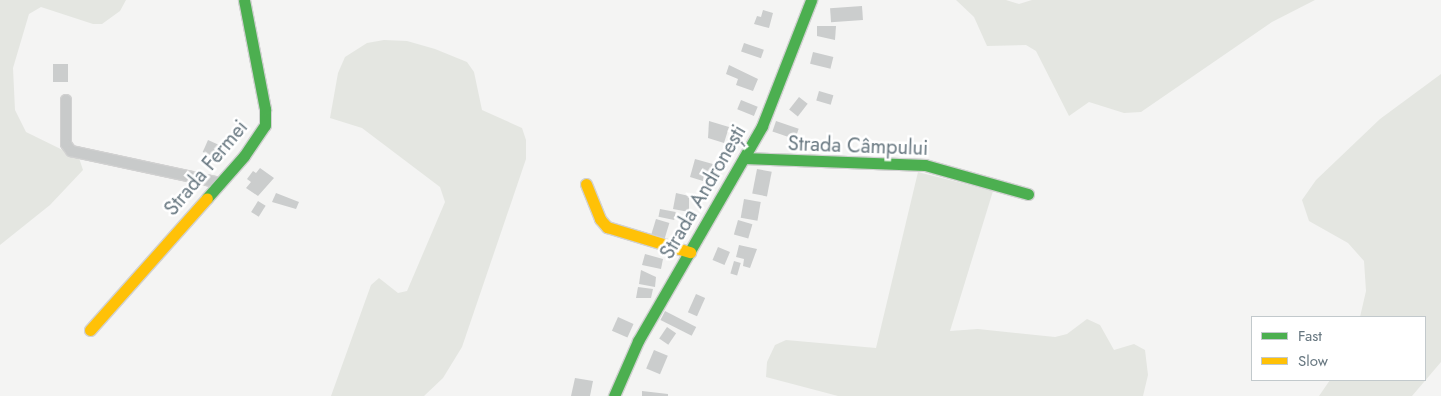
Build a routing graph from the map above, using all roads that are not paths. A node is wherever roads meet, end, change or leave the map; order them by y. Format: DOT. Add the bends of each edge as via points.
graph roads {
  1 [pos="244,0"];
  2 [pos="811,0"];
  3 [pos="66,100"];
  4 [pos="744,158"];
  5 [pos="220,183"];
  6 [pos="586,184"];
  7 [pos="1028,194"];
  8 [pos="690,252"];
  9 [pos="90,330"];
  10 [pos="614,396"];
  1 -- 5 [label="street, Strada Fermei" via="266,109 265,125 259,138"];
  2 -- 4 [label="street, Strada Andronești" via="780,86"];
  3 -- 5 [label="street" via="66,144 71,151"];
  4 -- 7 [label="street, Strada Câmpului" via="925,165"];
  4 -- 8 [label="street, Strada Andronești"];
  5 -- 9 [label="street, Strada Fermei"];
  6 -- 8 [label="street" via="600,219 607,227"];
  8 -- 10 [label="street, Strada Andronești" via="638,342"];
}
